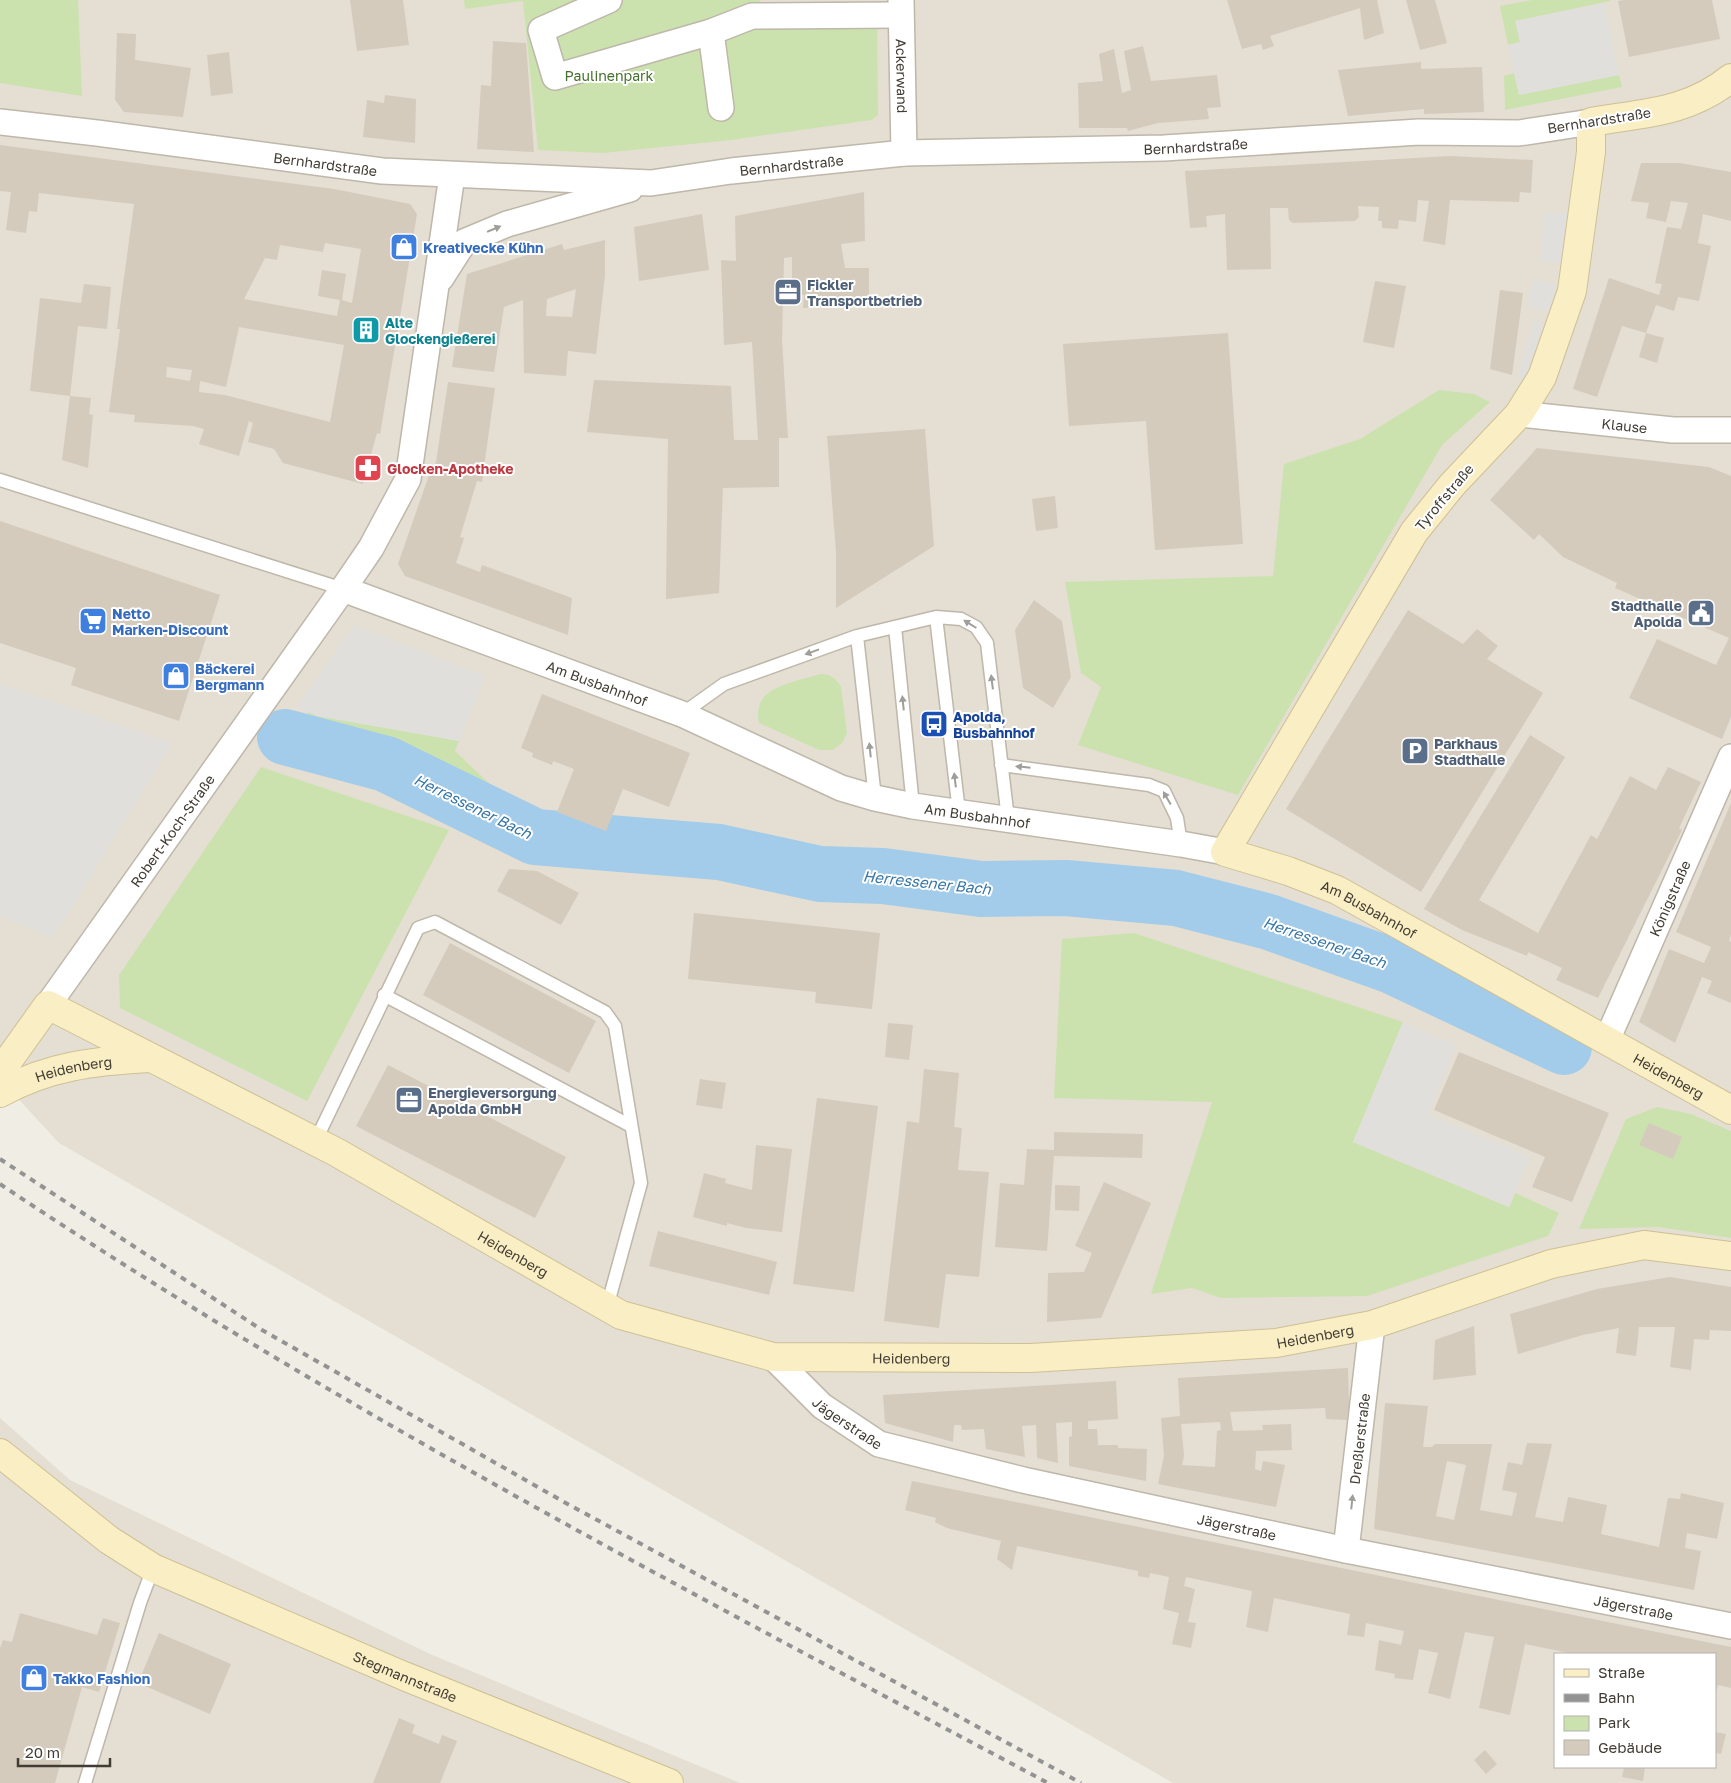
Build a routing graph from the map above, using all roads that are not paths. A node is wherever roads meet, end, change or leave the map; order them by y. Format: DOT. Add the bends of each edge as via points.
graph roads {
  1 [pos="609,0"];
  2 [pos="901,7"];
  3 [pos="711,32"];
  4 [pos="1731,78"];
  5 [pos="721,108"];
  6 [pos="0,122"];
  7 [pos="1591,122"];
  8 [pos="904,153"];
  9 [pos="452,175"];
  10 [pos="652,183"];
  11 [pos="437,285"];
  12 [pos="1519,414"];
  13 [pos="1731,430"];
  14 [pos="0,480"];
  15 [pos="343,589"];
  16 [pos="936,617"];
  17 [pos="895,627"];
  18 [pos="857,636"];
  19 [pos="682,714"];
  20 [pos="1731,757"];
  21 [pos="1001,765"];
  22 [pos="875,798"];
  23 [pos="913,806"];
  24 [pos="959,812"];
  25 [pos="1008,819"];
  26 [pos="1181,844"];
  27 [pos="1225,852"];
  28 [pos="384,995"];
  29 [pos="48,1005"];
  30 [pos="1607,1040"];
  31 [pos="149,1058"];
  32 [pos="0,1072"];
  33 [pos="0,1093"];
  34 [pos="1731,1110"];
  35 [pos="631,1126"];
  36 [pos="315,1142"];
  37 [pos="1731,1256"];
  38 [pos="607,1308"];
  39 [pos="1372,1325"];
  40 [pos="773,1357"];
  41 [pos="3,1462"];
  42 [pos="1346,1550"];
  43 [pos="153,1568"];
  44 [pos="1731,1626"];
  45 [pos="662,1782"];
  46 [pos="86,1783"];
  1 -- 3 [label="street" via="541,30 555,77"];
  2 -- 3 [label="street" via="752,16"];
  2 -- 8 [label="street, Ackerwand"];
  3 -- 5 [label="street"];
  4 -- 7 [label="main road, Bernhardstraße" via="1708,95 1681,107"];
  6 -- 9 [label="street, Bernhardstraße" via="382,171"];
  7 -- 8 [label="street, Bernhardstraße" via="1519,133 1418,132 1164,148"];
  7 -- 12 [label="main road, Tyroffstraße" via="1591,152 1572,291 1542,377"];
  8 -- 10 [label="street, Bernhardstraße" via="731,171"];
  9 -- 10 [label="street, Bernhardstraße"];
  9 -- 11 [label="street, Robert-Koch-Straße"];
  11 -- 10 [label="street, Bernhardstraße, one-way" via="464,242 507,224"];
  11 -- 15 [label="street, Robert-Koch-Straße" via="408,479 371,548"];
  12 -- 13 [label="street, Klause" via="1673,430"];
  12 -- 27 [label="main road, Tyroffstraße" via="1452,485 1414,532"];
  14 -- 15 [label="lane"];
  15 -- 19 [label="street, Am Busbahnhof"];
  15 -- 29 [label="street, Robert-Koch-Straße"];
  16 -- 17 [label="lane"];
  21 -- 16 [label="lane, one-way" via="987,643 976,627 961,619"];
  24 -- 16 [label="lane, one-way"];
  17 -- 18 [label="lane"];
  23 -- 17 [label="lane, one-way"];
  18 -- 19 [label="lane, one-way" via="724,684"];
  22 -- 18 [label="lane, one-way"];
  19 -- 22 [label="street, Am Busbahnhof" via="814,777"];
  20 -- 30 [label="street, Königstraße"];
  21 -- 25 [label="lane"];
  26 -- 21 [label="lane, one-way" via="1177,818 1164,791 1149,786"];
  22 -- 23 [label="street, Am Busbahnhof"];
  23 -- 24 [label="street, Am Busbahnhof"];
  24 -- 25 [label="street, Am Busbahnhof"];
  25 -- 26 [label="street, Am Busbahnhof"];
  26 -- 27 [label="street, Am Busbahnhof"];
  27 -- 30 [label="main road, Am Busbahnhof" via="1336,890"];
  28 -- 35 [label="lane"];
  28 -- 35 [label="lane" via="418,928 435,922 605,1012 615,1026"];
  28 -- 36 [label="lane"];
  29 -- 31 [label="main road, Heidenberg"];
  29 -- 32 [label="main road, Robert-Koch-Straße"];
  30 -- 34 [label="main road, Heidenberg"];
  31 -- 33 [label="main road, Heidenberg" via="106,1060 58,1068"];
  31 -- 36 [label="main road, Heidenberg"];
  35 -- 38 [label="lane" via="641,1184"];
  36 -- 38 [label="main road, Heidenberg"];
  37 -- 39 [label="main road, Heidenberg" via="1644,1245 1551,1264"];
  38 -- 40 [label="main road, Heidenberg" via="621,1315"];
  39 -- 40 [label="main road, Heidenberg" via="1276,1343 1031,1358"];
  42 -- 39 [label="street, Dreßlerstraße, one-way"];
  40 -- 42 [label="street, Jägerstraße" via="822,1406 879,1444 1023,1480"];
  41 -- 43 [label="main road, Stegmannstraße" via="109,1540"];
  42 -- 44 [label="street, Jägerstraße"];
  43 -- 45 [label="main road, Stegmannstraße"];
  43 -- 46 [label="lane"];
}
